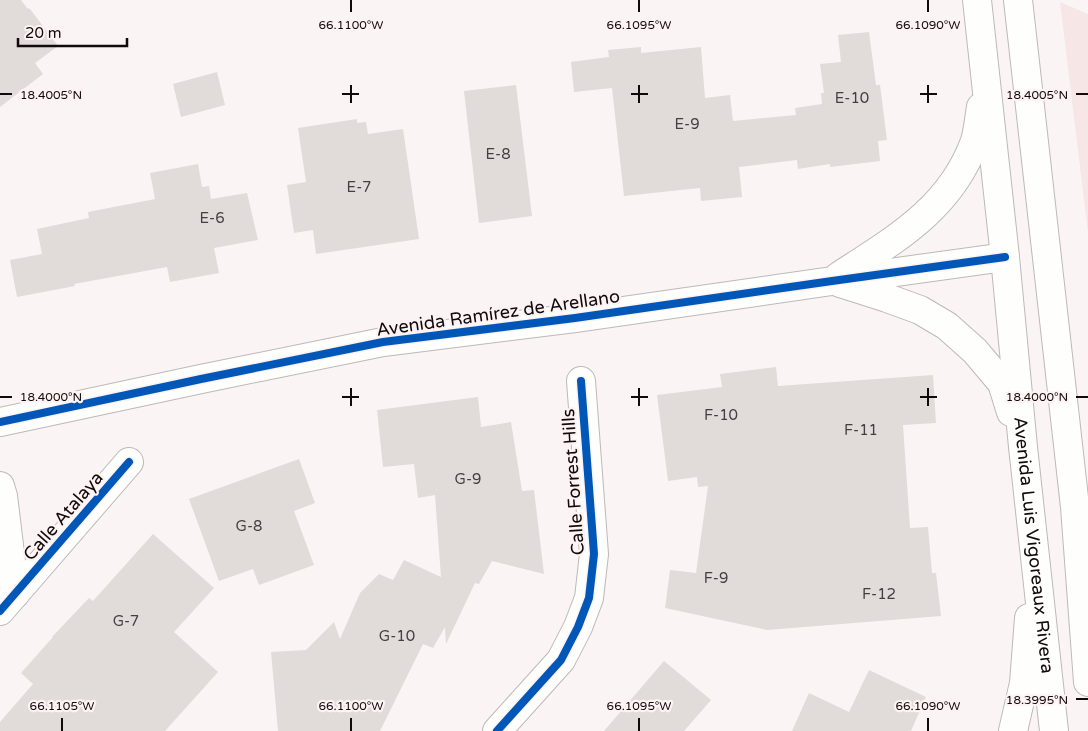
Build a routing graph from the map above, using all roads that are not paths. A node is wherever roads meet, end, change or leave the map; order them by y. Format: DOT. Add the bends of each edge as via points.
graph roads {
  1 [pos="976,0"];
  2 [pos="1018,0"];
  3 [pos="986,83"];
  4 [pos="1005,257"];
  5 [pos="832,281"];
  6 [pos="580,380"];
  7 [pos="0,422"];
  8 [pos="1022,447"];
  9 [pos="129,462"];
  10 [pos="0,486"];
  11 [pos="1034,549"];
  12 [pos="8,603"];
  13 [pos="1088,682"];
  14 [pos="497,731"];
  15 [pos="1013,731"];
  16 [pos="1054,731"];
  1 -- 3 [label="main road, Avenida Luis Vigoreaux Rivera"];
  2 -- 13 [label="main road" via="1075,507"];
  3 -- 4 [label="main road, Avenida Luis Vigoreaux Rivera"];
  3 -- 5 [label="main road" via="975,140 964,167 948,191 901,236"];
  4 -- 5 [label="main road, Avenida Ramírez de Arellano"];
  4 -- 8 [label="main road, Avenida Luis Vigoreaux Rivera"];
  5 -- 7 [label="main road, Avenida Ramírez de Arellano" via="383,342"];
  5 -- 8 [label="main road" via="920,310 947,326 975,351 1002,383"];
  6 -- 14 [label="main road, Calle Forrest Hills" via="594,554 589,598 562,660"];
  8 -- 11 [label="main road, Avenida Luis Vigoreaux Rivera"];
  9 -- 12 [label="main road, Calle Atalaya"];
  10 -- 12 [label="main road"];
  11 -- 15 [label="main road" via="1024,682"];
  11 -- 16 [label="main road, Avenida Luis Vigoreaux Rivera"];
}
